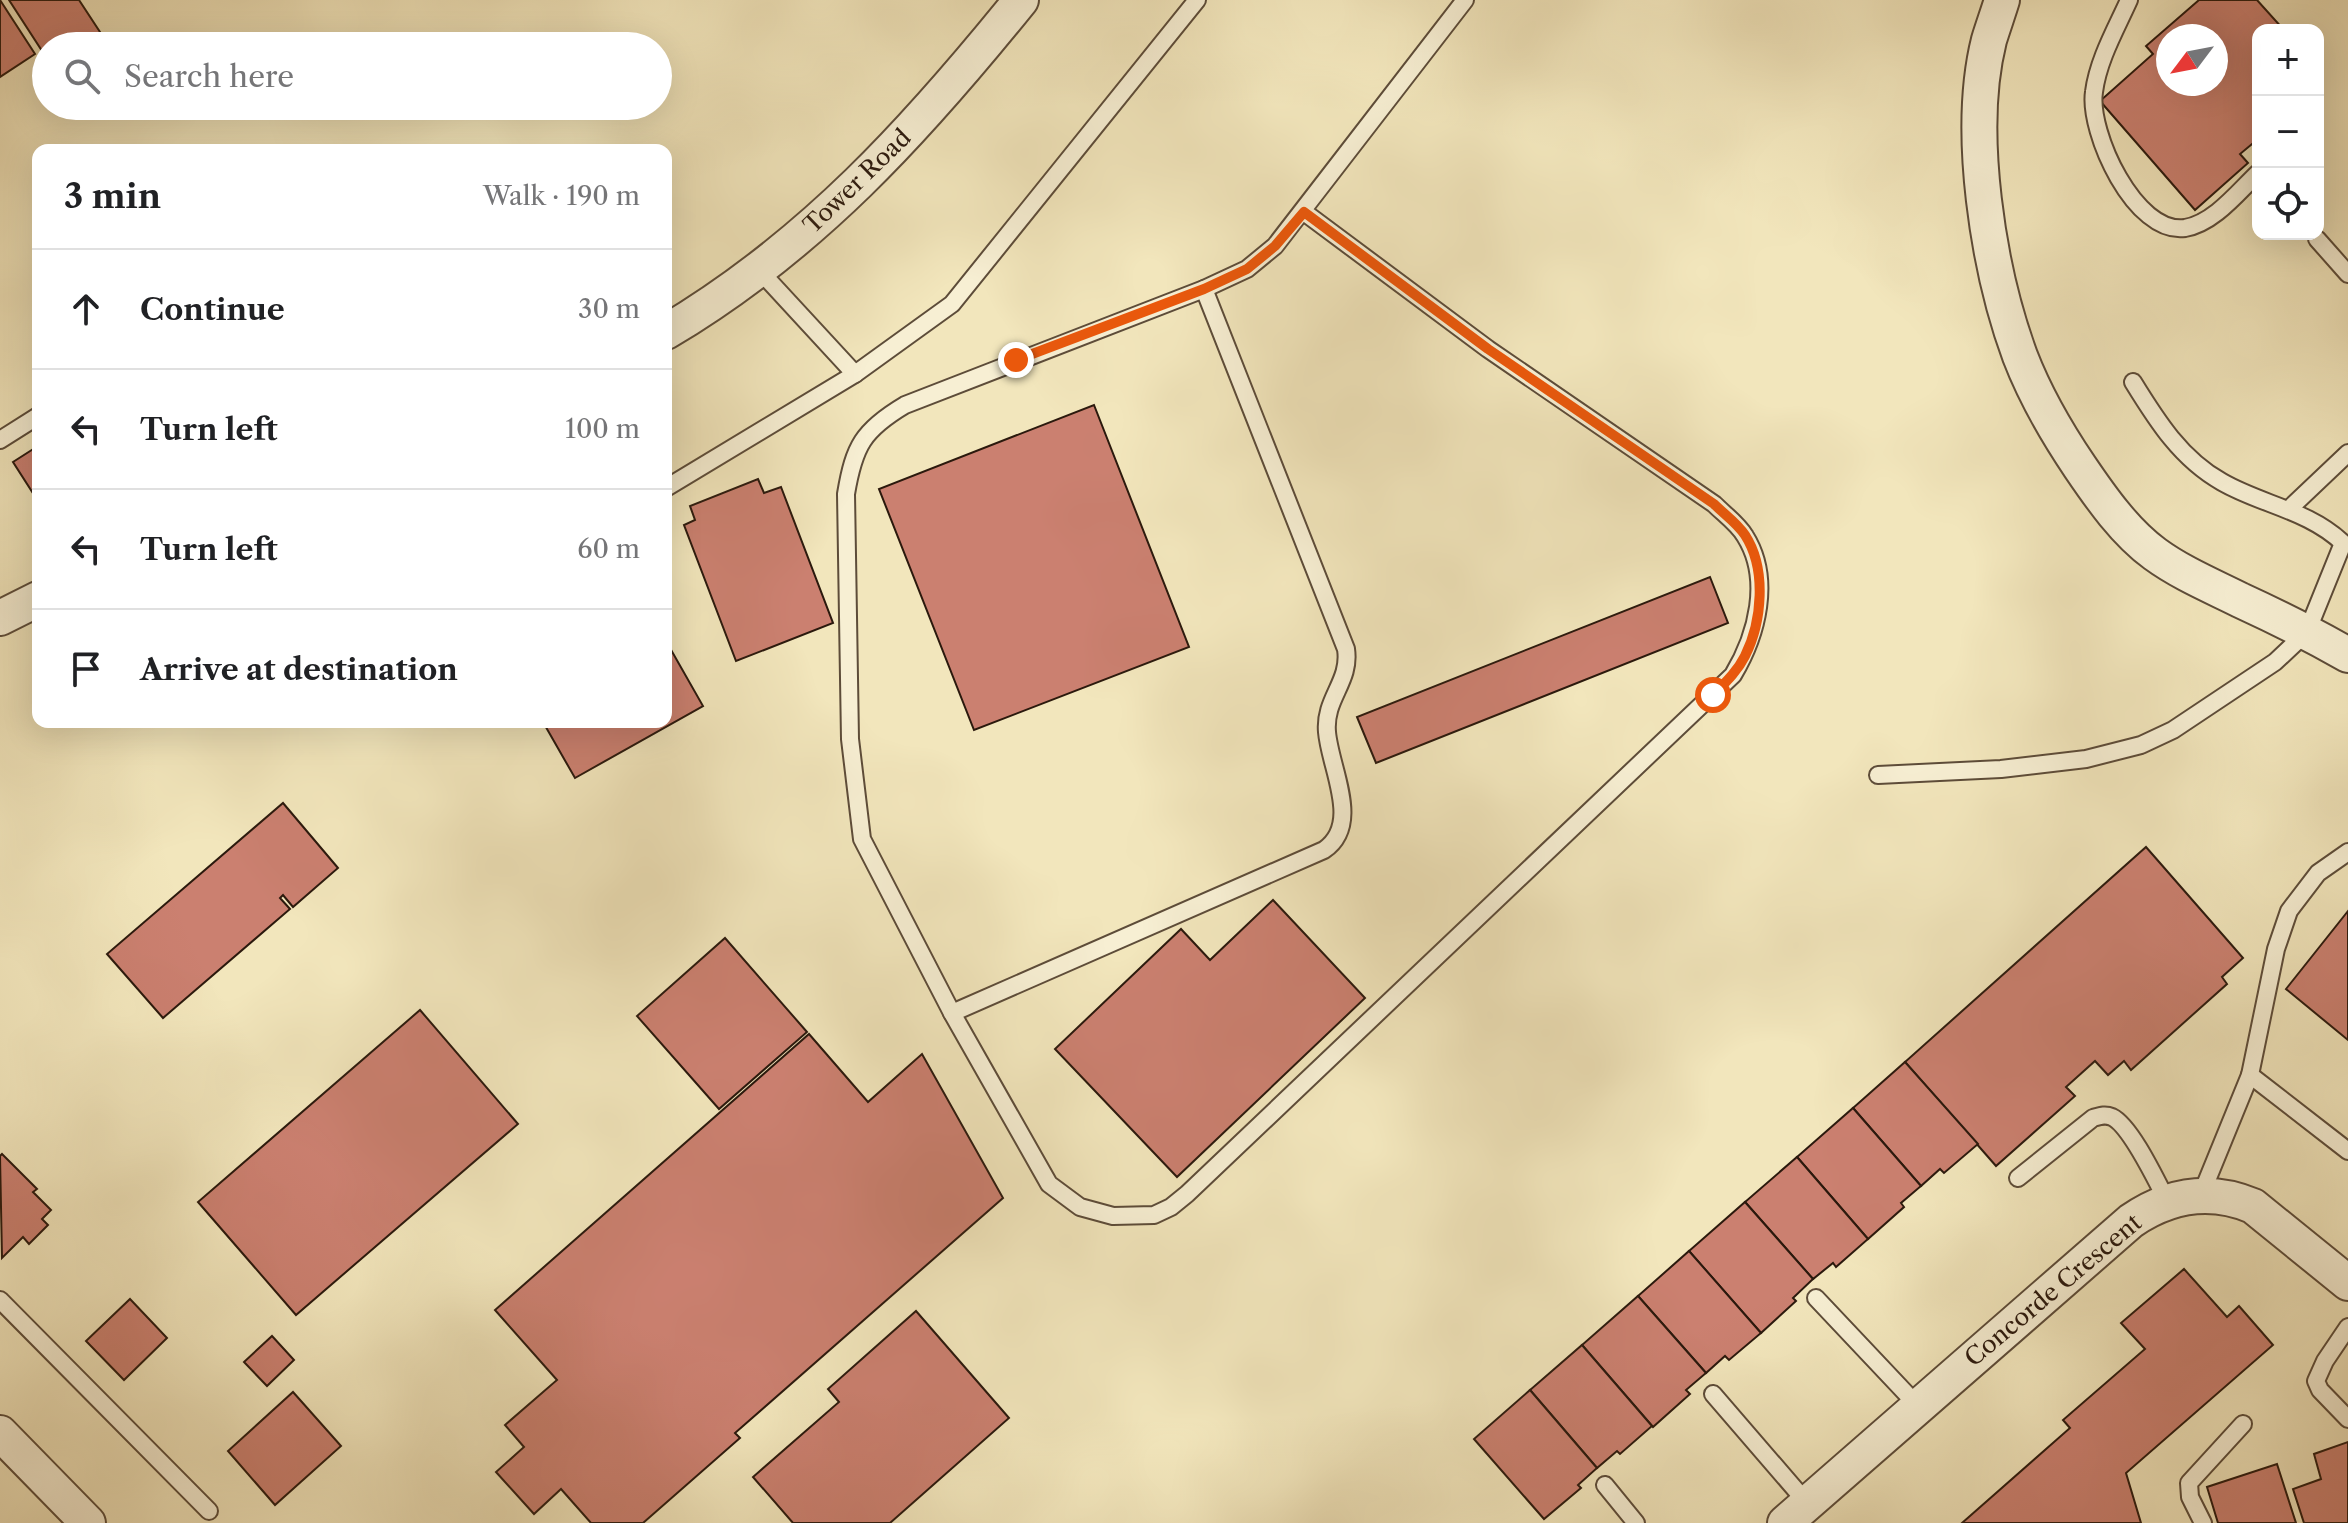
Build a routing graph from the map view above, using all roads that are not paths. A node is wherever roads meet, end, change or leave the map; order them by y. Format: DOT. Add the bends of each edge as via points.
graph roads {
  1 [pos="1021,0"];
  2 [pos="1197,0"];
  3 [pos="1465,0"];
  4 [pos="2002,0"];
  5 [pos="2129,0"];
  6 [pos="2252,178"];
  7 [pos="1304,212"];
  8 [pos="2318,240"];
  9 [pos="759,270"];
  10 [pos="2348,274"];
  11 [pos="1204,289"];
  12 [pos="672,328"];
  13 [pos="855,374"];
  14 [pos="2133,382"];
  15 [pos="32,420"];
  16 [pos="0,440"];
  17 [pos="2348,453"];
  18 [pos="672,484"];
  19 [pos="2289,509"];
  20 [pos="32,602"];
  21 [pos="0,618"];
  22 [pos="2307,632"];
  23 [pos="2348,655"];
  24 [pos="1878,775"];
  25 [pos="2348,852"];
  26 [pos="952,1013"];
  27 [pos="2250,1075"];
  28 [pos="2348,1151"];
  29 [pos="2018,1178"];
  30 [pos="2201,1195"];
  31 [pos="2167,1201"];
  32 [pos="2348,1283"];
  33 [pos="1816,1298"];
  34 [pos="0,1300"];
  35 [pos="2348,1327"];
  36 [pos="1713,1394"];
  37 [pos="1917,1405"];
  38 [pos="2348,1419"];
  39 [pos="2243,1424"];
  40 [pos="0,1433"];
  41 [pos="1605,1485"];
  42 [pos="209,1511"];
  43 [pos="1796,1513"];
  44 [pos="88,1523"];
  45 [pos="1636,1523"];
  46 [pos="2203,1523"];
  1 -- 9 [label="street, Tower Road" via="871,174"];
  2 -- 13 [label="lane" via="952,304"];
  3 -- 7 [label="lane"];
  4 -- 22 [label="street" via="1988,43 1981,163 2003,300 2037,393 2096,491 2153,553"];
  5 -- 6 [label="lane" via="2094,91 2094,120 2105,153 2129,194 2151,216 2182,229 2211,216"];
  7 -- 11 [label="lane" via="1261,260"];
  7 -- 26 [label="lane" via="1488,349 1714,504 1745,535 1754,556 1759,603 1745,655 1713,695 1187,1194 1154,1215 1096,1212 1049,1184"];
  8 -- 10 [label="lane"];
  9 -- 12 [label="street, Tower Road"];
  9 -- 13 [label="lane"];
  11 -- 26 [label="lane" via="905,405 869,431 851,462 846,494 847,638 857,816 862,839"];
  11 -- 26 [label="lane" via="1346,649 1347,671 1326,717 1341,829 1324,850"];
  13 -- 18 [label="lane"];
  14 -- 19 [label="lane" via="2157,421 2195,464 2223,483"];
  15 -- 16 [label="lane"];
  17 -- 19 [label="lane"];
  19 -- 22 [label="lane" via="2343,543"];
  20 -- 21 [label="street"];
  22 -- 23 [label="street"];
  22 -- 24 [label="lane" via="2275,662 2173,730 2141,745 2086,759 2001,769"];
  25 -- 27 [label="lane" via="2318,873 2289,911"];
  27 -- 28 [label="lane"];
  27 -- 30 [label="lane"];
  29 -- 31 [label="lane" via="2093,1118 2107,1115 2138,1148"];
  30 -- 31 [label="street, Concorde Crescent"];
  30 -- 32 [label="street, Concorde Crescent" via="2253,1206"];
  31 -- 37 [label="street, Concorde Crescent" via="2131,1221"];
  33 -- 37 [label="lane"];
  34 -- 42 [label="lane"];
  35 -- 38 [label="lane" via="2316,1381"];
  36 -- 43 [label="lane"];
  37 -- 43 [label="street, Concorde Crescent"];
  39 -- 46 [label="lane" via="2189,1483"];
  40 -- 44 [label="street"];
  41 -- 45 [label="lane"];
}
